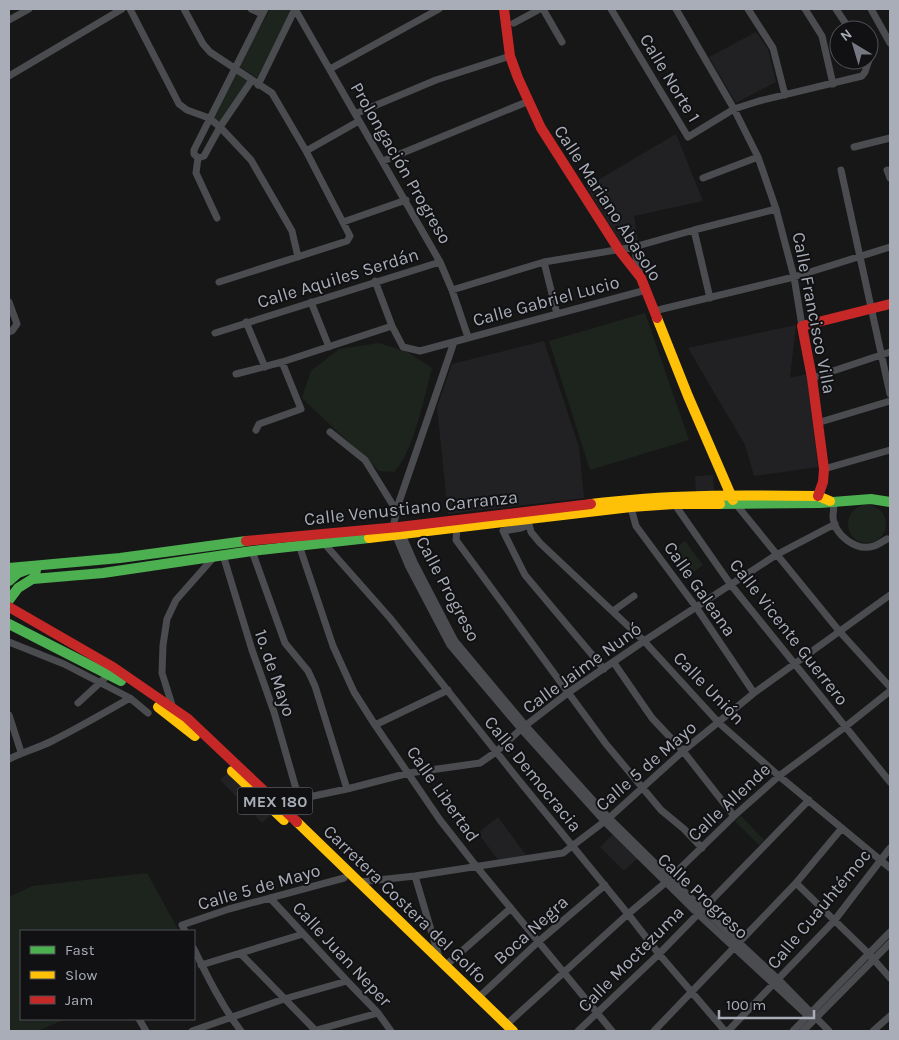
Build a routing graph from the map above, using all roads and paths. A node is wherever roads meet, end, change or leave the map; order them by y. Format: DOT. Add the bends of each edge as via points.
graph roads {
  1 [pos="29,9"];
  2 [pos="122,9"];
  3 [pos="130,9"];
  4 [pos="184,9"];
  5 [pos="251,9"];
  6 [pos="295,9"];
  7 [pos="439,9"];
  8 [pos="504,9"];
  9 [pos="542,9"];
  10 [pos="610,9"];
  11 [pos="676,9"];
  12 [pos="748,9"];
  13 [pos="805,9"];
  14 [pos="836,9"];
  15 [pos="872,9"];
  16 [pos="264,12"];
  17 [pos="9,20"];
  18 [pos="843,20"];
  19 [pos="514,23"];
  20 [pos="562,42"];
  21 [pos="890,44"];
  22 [pos="510,56"];
  23 [pos="234,68"];
  24 [pos="330,70"];
  25 [pos="866,70"];
  26 [pos="9,76"];
  27 [pos="255,82"];
  28 [pos="833,84"];
  29 [pos="785,95"];
  30 [pos="529,101"];
  31 [pos="734,109"];
  32 [pos="210,118"];
  33 [pos="357,118"];
  34 [pos="220,127"];
  35 [pos="890,138"];
  36 [pos="854,147"];
  37 [pos="306,151"];
  38 [pos="758,157"];
  39 [pos="198,158"];
  40 [pos="383,161"];
  41 [pos="841,170"];
  42 [pos="703,178"];
  43 [pos="406,200"];
  44 [pos="776,210"];
  45 [pos="217,218"];
  46 [pos="343,222"];
  47 [pos="694,230"];
  48 [pos="634,247"];
  49 [pos="890,247"];
  50 [pos="619,250"];
  51 [pos="298,257"];
  52 [pos="860,257"];
  53 [pos="440,262"];
  54 [pos="544,262"];
  55 [pos="794,277"];
  56 [pos="641,278"];
  57 [pos="219,282"];
  58 [pos="375,282"];
  59 [pos="452,290"];
  60 [pos="646,290"];
  61 [pos="710,298"];
  62 [pos="9,302"];
  63 [pos="311,302"];
  64 [pos="890,304"];
  65 [pos="871,310"];
  66 [pos="654,311"];
  67 [pos="557,314"];
  68 [pos="246,322"];
  69 [pos="392,326"];
  70 [pos="802,326"];
  71 [pos="9,332"];
  72 [pos="215,333"];
  73 [pos="468,337"];
  74 [pos="454,342"];
  75 [pos="329,347"];
  76 [pos="890,352"];
  77 [pos="881,355"];
  78 [pos="282,362"];
  79 [pos="265,366"];
  80 [pos="236,374"];
  81 [pos="812,378"];
  82 [pos="890,394"];
  83 [pos="890,401"];
  84 [pos="817,423"];
  85 [pos="257,427"];
  86 [pos="330,432"];
  87 [pos="890,450"];
  88 [pos="824,469"];
  89 [pos="733,499"];
  90 [pos="819,499"];
  91 [pos="671,500"];
  92 [pos="887,500"];
  93 [pos="834,502"];
  94 [pos="630,503"];
  95 [pos="396,510"];
  96 [pos="528,519"];
  97 [pos="835,524"];
  98 [pos="396,528"];
  99 [pos="457,528"];
  100 [pos="890,537"];
  101 [pos="321,538"];
  102 [pos="300,545"];
  103 [pos="252,551"];
  104 [pos="776,555"];
  105 [pos="218,556"];
  106 [pos="37,566"];
  107 [pos="9,568"];
  108 [pos="33,579"];
  109 [pos="9,581"];
  110 [pos="731,585"];
  111 [pos="890,595"];
  112 [pos="634,596"];
  113 [pos="9,600"];
  114 [pos="696,607"];
  115 [pos="9,608"];
  116 [pos="613,611"];
  117 [pos="10,624"];
  118 [pos="840,632"];
  119 [pos="644,641"];
  120 [pos="9,642"];
  121 [pos="614,663"];
  122 [pos="796,663"];
  123 [pos="604,669"];
  124 [pos="112,671"];
  125 [pos="101,682"];
  126 [pos="890,689"];
  127 [pos="448,690"];
  128 [pos="569,692"];
  129 [pos="754,693"];
  130 [pos="130,698"];
  131 [pos="78,703"];
  132 [pos="173,708"];
  133 [pos="148,713"];
  134 [pos="9,715"];
  135 [pos="719,723"];
  136 [pos="375,724"];
  137 [pos="845,727"];
  138 [pos="524,728"];
  139 [pos="683,751"];
  140 [pos="21,752"];
  141 [pos="496,752"];
  142 [pos="9,759"];
  143 [pos="409,773"];
  144 [pos="778,776"];
  145 [pos="890,782"];
  146 [pos="642,788"];
  147 [pos="347,789"];
  148 [pos="299,800"];
  149 [pos="809,800"];
  150 [pos="279,810"];
  151 [pos="734,816"];
  152 [pos="607,820"];
  153 [pos="842,828"];
  154 [pos="572,846"];
  155 [pos="702,848"];
  156 [pos="890,848"];
  157 [pos="881,860"];
  158 [pos="476,866"];
  159 [pos="890,868"];
  160 [pos="415,876"];
  161 [pos="344,878"];
  162 [pos="668,881"];
  163 [pos="359,882"];
  164 [pos="796,883"];
  165 [pos="604,885"];
  166 [pos="270,898"];
  167 [pos="511,908"];
  168 [pos="700,911"];
  169 [pos="628,914"];
  170 [pos="834,921"];
  171 [pos="183,928"];
  172 [pos="890,932"];
  173 [pos="303,934"];
  174 [pos="538,942"];
  175 [pos="890,943"];
  176 [pos="737,945"];
  177 [pos="195,951"];
  178 [pos="241,954"];
  179 [pos="659,954"];
  180 [pos="871,957"];
  181 [pos="443,964"];
  182 [pos="202,965"];
  183 [pos="564,974"];
  184 [pos="890,978"];
  185 [pos="347,981"];
  186 [pos="777,982"];
  187 [pos="691,992"];
  188 [pos="478,998"];
  189 [pos="284,999"];
  190 [pos="378,1012"];
  191 [pos="596,1013"];
  192 [pos="812,1016"];
  193 [pos="890,1016"];
  194 [pos="231,1017"];
  195 [pos="140,1020"];
  196 [pos="507,1029"];
  197 [pos="146,1031"];
  198 [pos="192,1031"];
  199 [pos="242,1031"];
  200 [pos="315,1031"];
  201 [pos="391,1031"];
  202 [pos="578,1031"];
  203 [pos="612,1031"];
  204 [pos="654,1031"];
  205 [pos="727,1031"];
  206 [pos="793,1031"];
  207 [pos="803,1031"];
  208 [pos="829,1031"];
  209 [pos="873,1031"];
  1 -- 17 [label="street"];
  2 -- 26 [label="street"];
  3 -- 32 [label="street" via="179,104"];
  4 -- 23 [label="street" via="202,44 219,60"];
  5 -- 16 [label="street"];
  6 -- 24 [label="street, Prolongación Progreso"];
  6 -- 27 [label="street"];
  7 -- 24 [label="street"];
  8 -- 22 [label="main road, Calle Mariano Abasolo"];
  9 -- 19 [label="street"];
  9 -- 20 [label="street"];
  10 -- 31 [label="street, Calle Norte 1" via="688,137"];
  11 -- 31 [label="street, Calle Francisco Villa"];
  12 -- 29 [label="street" via="773,48"];
  13 -- 28 [label="street" via="822,36"];
  14 -- 18 [label="street"];
  15 -- 21 [label="street"];
  16 -- 23 [label="street"];
  22 -- 30 [label="main road, Calle Mariano Abasolo"];
  22 -- 33 [label="street" via="436,80"];
  23 -- 27 [label="street"];
  23 -- 32 [label="street"];
  24 -- 33 [label="street, Prolongación Progreso"];
  25 -- 28 [label="street" via="862,76"];
  27 -- 34 [label="street"];
  27 -- 37 [label="street" via="272,93"];
  28 -- 29 [label="street"];
  29 -- 31 [label="street"];
  30 -- 40 [label="street"];
  30 -- 50 [label="main road, Calle Mariano Abasolo" via="541,128"];
  31 -- 38 [label="street, Calle Francisco Villa"];
  32 -- 34 [label="street"];
  32 -- 39 [label="street" via="194,150"];
  33 -- 37 [label="street"];
  33 -- 40 [label="street, Prolongación Progreso"];
  34 -- 39 [label="street" via="204,156"];
  34 -- 51 [label="street" via="251,160 262,178 292,231"];
  35 -- 36 [label="street"];
  37 -- 46 [label="street"];
  38 -- 42 [label="street"];
  38 -- 44 [label="street, Calle Francisco Villa"];
  39 -- 45 [label="street" via="196,173"];
  40 -- 43 [label="street, Prolongación Progreso"];
  41 -- 52 [label="street"];
  43 -- 46 [label="street"];
  43 -- 53 [label="street, Prolongación Progreso"];
  44 -- 47 [label="street"];
  44 -- 55 [label="street, Calle Francisco Villa"];
  46 -- 51 [label="street" via="350,239"];
  47 -- 48 [label="street"];
  47 -- 61 [label="street"];
  48 -- 50 [label="street"];
  48 -- 56 [label="street"];
  49 -- 52 [label="street"];
  50 -- 54 [label="street"];
  50 -- 56 [label="main road, Calle Mariano Abasolo"];
  51 -- 57 [label="street"];
  52 -- 55 [label="street"];
  52 -- 65 [label="street"];
  53 -- 58 [label="street, Calle Aquiles Serdán"];
  53 -- 59 [label="street, Prolongación Progreso"];
  54 -- 59 [label="street"];
  54 -- 67 [label="street"];
  55 -- 61 [label="street"];
  55 -- 70 [label="street, Calle Francisco Villa"];
  56 -- 60 [label="main road, Calle Mariano Abasolo"];
  58 -- 63 [label="street, Calle Aquiles Serdán"];
  58 -- 69 [label="street"];
  59 -- 73 [label="street, Prolongación Progreso"];
  60 -- 66 [label="main road, Calle Mariano Abasolo"];
  60 -- 67 [label="street, Calle Gabriel Lucio"];
  61 -- 66 [label="street"];
  62 -- 71 [label="street" via="17,324"];
  63 -- 68 [label="street, Calle Aquiles Serdán"];
  63 -- 75 [label="street"];
  64 -- 65 [label="main road"];
  65 -- 70 [label="main road"];
  65 -- 77 [label="street"];
  66 -- 89 [label="main road, Calle Mariano Abasolo"];
  67 -- 73 [label="street, Calle Gabriel Lucio"];
  68 -- 72 [label="street, Calle Aquiles Serdán"];
  68 -- 79 [label="street"];
  69 -- 74 [label="street, Calle Gabriel Lucio" via="404,347 420,351"];
  69 -- 75 [label="street"];
  70 -- 81 [label="main road, Calle Francisco Villa"];
  73 -- 74 [label="street, Calle Gabriel Lucio"];
  74 -- 95 [label="street"];
  75 -- 78 [label="street"];
  76 -- 77 [label="street"];
  77 -- 81 [label="street"];
  77 -- 82 [label="street"];
  78 -- 79 [label="street"];
  78 -- 85 [label="street" via="301,409"];
  79 -- 80 [label="street"];
  81 -- 84 [label="main road, Calle Francisco Villa"];
  83 -- 84 [label="street"];
  84 -- 88 [label="main road, Calle Francisco Villa"];
  86 -- 95 [label="street" via="365,460"];
  87 -- 88 [label="street"];
  88 -- 90 [label="main road"];
  89 -- 90 [label="main road, Calle Venustiano Carranza"];
  89 -- 91 [label="main road, Calle Venustiano Carranza"];
  89 -- 104 [label="street, Calle Mariano Abasolo"];
  90 -- 93 [label="main road, Calle Venustiano Carranza"];
  91 -- 94 [label="main road, Calle Venustiano Carranza"];
  91 -- 110 [label="street, Calle Vicente Guerrero"];
  92 -- 93 [label="main road"];
  93 -- 97 [label="street"];
  94 -- 96 [label="main road, Calle Venustiano Carranza"];
  94 -- 114 [label="street, Calle Galeana" via="636,526"];
  95 -- 98 [label="street"];
  96 -- 98 [label="main road, Calle Venustiano Carranza"];
  96 -- 99 [label="main road, Calle Venustiano Carranza"];
  96 -- 116 [label="street, Calle Unión" via="540,543"];
  96 -- 123 [label="street" via="521,528 503,531 525,575"];
  97 -- 100 [label="street" via="841,535 854,545 872,547"];
  97 -- 104 [label="street, Calle Jaime Nunó"];
  98 -- 99 [label="main road, Calle Venustiano Carranza"];
  98 -- 101 [label="main road, Calle Venustiano Carranza"];
  98 -- 138 [label="street, Calle Progreso" via="408,565 452,643"];
  99 -- 128 [label="street" via="456,540"];
  101 -- 102 [label="main road, Calle Venustiano Carranza"];
  101 -- 106 [label="main road, Calle Venustiano Carranza"];
  101 -- 127 [label="street, Calle Democracia"];
  102 -- 103 [label="main road, Calle Venustiano Carranza"];
  102 -- 136 [label="street, Calle Libertad" via="333,646 354,692"];
  103 -- 105 [label="main road, Calle Venustiano Carranza"];
  103 -- 147 [label="street" via="285,643 308,671 315,686"];
  104 -- 110 [label="street, Calle Jaime Nunó"];
  104 -- 118 [label="street, Calle Mariano Abasolo"];
  105 -- 108 [label="main road, Calle Venustiano Carranza" via="103,573"];
  105 -- 132 [label="street" via="176,600 167,619 162,673"];
  105 -- 148 [label="street, 1o. de Mayo" via="274,712"];
  106 -- 107 [label="main road, Calle Venustiano Carranza"];
  106 -- 108 [label="main road"];
  106 -- 109 [label="main road" via="18,573"];
  108 -- 113 [label="main road" via="19,587"];
  110 -- 114 [label="street, Calle Jaime Nunó"];
  110 -- 122 [label="street, Calle Vicente Guerrero"];
  111 -- 118 [label="street, Calle 5 de Mayo"];
  112 -- 116 [label="street"];
  114 -- 119 [label="street, Calle Jaime Nunó"];
  114 -- 129 [label="street, Calle Galeana"];
  115 -- 124 [label="main road, Carretera Costera del Golfo / MEX 180"];
  116 -- 119 [label="street, Calle Unión"];
  117 -- 124 [label="main road, Carretera Costera del Golfo / MEX 180"];
  118 -- 122 [label="street, Calle 5 de Mayo"];
  118 -- 126 [label="street, Calle Mariano Abasolo"];
  119 -- 121 [label="street, Calle Jaime Nunó"];
  119 -- 135 [label="street, Calle Unión"];
  120 -- 125 [label="street"];
  121 -- 123 [label="street, Calle Jaime Nunó"];
  121 -- 139 [label="street" via="652,718"];
  122 -- 129 [label="street, Calle 5 de Mayo"];
  122 -- 137 [label="street, Calle Vicente Guerrero"];
  123 -- 128 [label="street, Calle Jaime Nunó"];
  124 -- 125 [label="street"];
  124 -- 132 [label="main road, Carretera Costera del Golfo / MEX 180"];
  124 -- 150 [label="main road, Carretera Costera del Golfo / MEX 180" via="186,728"];
  125 -- 130 [label="street"];
  125 -- 131 [label="street"];
  126 -- 137 [label="street, Calle Allende"];
  127 -- 136 [label="street"];
  127 -- 141 [label="street, Calle Democracia"];
  128 -- 138 [label="street, Calle Jaime Nunó"];
  128 -- 146 [label="street"];
  129 -- 135 [label="street, Calle 5 de Mayo"];
  130 -- 133 [label="street"];
  130 -- 140 [label="street" via="49,743"];
  132 -- 150 [label="main road, Carretera Costera del Golfo / MEX 180" via="209,738"];
  134 -- 140 [label="street"];
  135 -- 139 [label="street, Calle 5 de Mayo"];
  135 -- 144 [label="street, Calle Unión"];
  136 -- 143 [label="street, Calle Libertad"];
  137 -- 144 [label="street, Calle Allende"];
  137 -- 145 [label="street, Calle Vicente Guerrero"];
  138 -- 141 [label="street, Calle Jaime Nunó"];
  138 -- 152 [label="street, Calle Progreso"];
  139 -- 146 [label="street, Calle 5 de Mayo"];
  139 -- 151 [label="street"];
  140 -- 142 [label="street"];
  141 -- 143 [label="street, Calle Jaime Nunó" via="480,763"];
  141 -- 154 [label="street, Calle Democracia"];
  143 -- 147 [label="street, Calle Jaime Nunó"];
  143 -- 158 [label="street, Calle Libertad"];
  144 -- 149 [label="street, Calle Unión"];
  144 -- 151 [label="street, Calle Allende"];
  146 -- 152 [label="street, Calle 5 de Mayo"];
  146 -- 155 [label="street"];
  147 -- 148 [label="street, Calle Jaime Nunó"];
  148 -- 150 [label="street, Calle Jaime Nunó"];
  149 -- 153 [label="street, Calle Unión"];
  149 -- 168 [label="street, Calle Moctezuma"];
  150 -- 161 [label="main road, Carretera Costera del Golfo / MEX 180"];
  150 -- 163 [label="main road, Carretera Costera del Golfo / MEX 180"];
  151 -- 155 [label="street, Calle Allende"];
  152 -- 154 [label="street, Calle 5 de Mayo"];
  152 -- 162 [label="street, Calle Progreso"];
  153 -- 157 [label="street, Calle Unión"];
  153 -- 164 [label="street"];
  154 -- 158 [label="street, Calle 5 de Mayo" via="563,853"];
  154 -- 165 [label="street, Calle Democracia"];
  155 -- 162 [label="street, Calle Allende"];
  156 -- 157 [label="street, Calle Cuauhtémoc"];
  157 -- 159 [label="street, Calle Unión"];
  157 -- 170 [label="street, Calle Cuauhtémoc"];
  158 -- 160 [label="street, Calle 5 de Mayo"];
  158 -- 167 [label="street, Calle Libertad"];
  160 -- 163 [label="street, Calle 5 de Mayo"];
  160 -- 181 [label="street"];
  161 -- 166 [label="street, Calle 5 de Mayo"];
  161 -- 196 [label="main road, Carretera Costera del Golfo / MEX 180"];
  162 -- 168 [label="street, Calle Progreso"];
  162 -- 169 [label="street, Calle Allende"];
  163 -- 181 [label="main road, Carretera Costera del Golfo / MEX 180"];
  164 -- 170 [label="street"];
  164 -- 176 [label="street"];
  165 -- 169 [label="street, Calle Democracia"];
  165 -- 174 [label="street, Boca Negra"];
  166 -- 171 [label="street, Calle 5 de Mayo" via="229,909"];
  166 -- 173 [label="street, Calle Juan Neper"];
  167 -- 174 [label="street, Calle Libertad"];
  167 -- 181 [label="street"];
  168 -- 176 [label="street, Calle Progreso"];
  168 -- 179 [label="street, Calle Moctezuma"];
  169 -- 179 [label="street, Calle Democracia"];
  169 -- 183 [label="street, Calle Allende"];
  170 -- 180 [label="street"];
  170 -- 186 [label="street, Calle Cuauhtémoc"];
  172 -- 180 [label="street"];
  173 -- 178 [label="street"];
  173 -- 185 [label="street, Calle Juan Neper"];
  174 -- 183 [label="street, Calle Libertad"];
  174 -- 188 [label="street, Boca Negra"];
  175 -- 180 [label="street"];
  176 -- 186 [label="street, Calle Progreso"];
  176 -- 187 [label="street"];
  177 -- 182 [label="street"];
  178 -- 182 [label="street"];
  178 -- 189 [label="street"];
  179 -- 187 [label="street, Calle Democracia"];
  179 -- 191 [label="street, Calle Moctezuma"];
  180 -- 184 [label="street"];
  180 -- 192 [label="street"];
  181 -- 188 [label="main road, Carretera Costera del Golfo / MEX 180"];
  182 -- 194 [label="street"];
  183 -- 191 [label="street, Calle Libertad"];
  183 -- 196 [label="street, Calle Allende"];
  185 -- 189 [label="street"];
  185 -- 190 [label="street, Calle Juan Neper"];
  186 -- 192 [label="street, Calle Progreso"];
  186 -- 205 [label="street, Calle Cuauhtémoc"];
  187 -- 204 [label="street"];
  187 -- 205 [label="street, Calle Democracia"];
  188 -- 196 [label="main road, Carretera Costera del Golfo / MEX 180"];
  189 -- 194 [label="street"];
  189 -- 200 [label="street"];
  190 -- 200 [label="street"];
  190 -- 201 [label="street, Calle Juan Neper"];
  191 -- 202 [label="street, Calle Moctezuma"];
  191 -- 203 [label="street, Calle Libertad"];
  192 -- 206 [label="street"];
  192 -- 207 [label="street"];
  192 -- 208 [label="street, Calle Progreso"];
  193 -- 209 [label="street"];
  194 -- 198 [label="street"];
  194 -- 199 [label="street"];
  195 -- 197 [label="street"];
}
